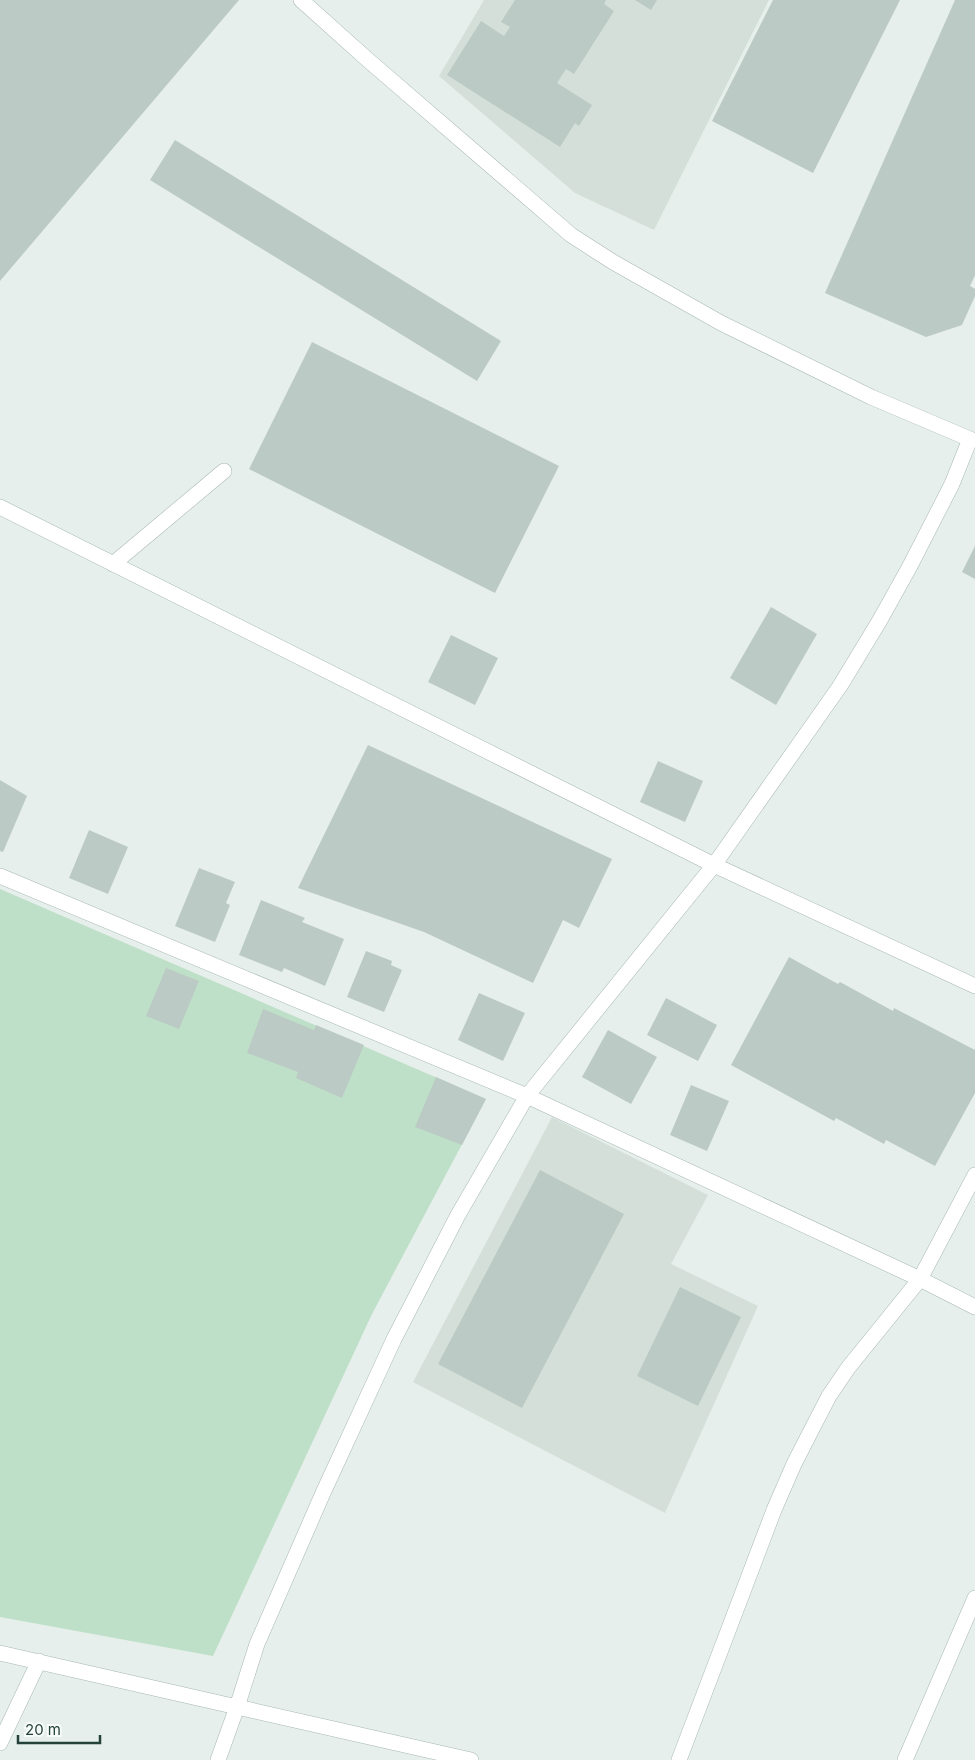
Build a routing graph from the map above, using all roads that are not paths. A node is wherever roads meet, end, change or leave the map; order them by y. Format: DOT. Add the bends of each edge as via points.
graph roads {
  1 [pos="301,0"];
  2 [pos="973,436"];
  3 [pos="224,472"];
  4 [pos="0,507"];
  5 [pos="113,564"];
  6 [pos="714,865"];
  7 [pos="0,876"];
  8 [pos="975,986"];
  9 [pos="527,1096"];
  10 [pos="975,1175"];
  11 [pos="920,1279"];
  12 [pos="975,1307"];
  13 [pos="975,1598"];
  14 [pos="0,1653"];
  15 [pos="39,1661"];
  16 [pos="237,1707"];
  17 [pos="0,1743"];
  18 [pos="218,1760"];
  19 [pos="471,1760"];
  20 [pos="679,1760"];
  21 [pos="905,1760"];
  1 -- 2 [label="street" via="571,235 721,322 871,397"];
  2 -- 6 [label="street" via="952,484 880,620 840,686"];
  3 -- 5 [label="street"];
  4 -- 5 [label="street"];
  5 -- 6 [label="street"];
  6 -- 8 [label="street"];
  6 -- 9 [label="street"];
  7 -- 9 [label="street"];
  9 -- 11 [label="street"];
  9 -- 16 [label="street" via="458,1215 394,1339 257,1644"];
  10 -- 11 [label="street"];
  11 -- 12 [label="street"];
  11 -- 20 [label="street" via="848,1368 829,1396 794,1464"];
  13 -- 21 [label="street"];
  14 -- 15 [label="street"];
  15 -- 16 [label="street"];
  15 -- 17 [label="street"];
  16 -- 18 [label="street"];
  16 -- 19 [label="street"];
}
